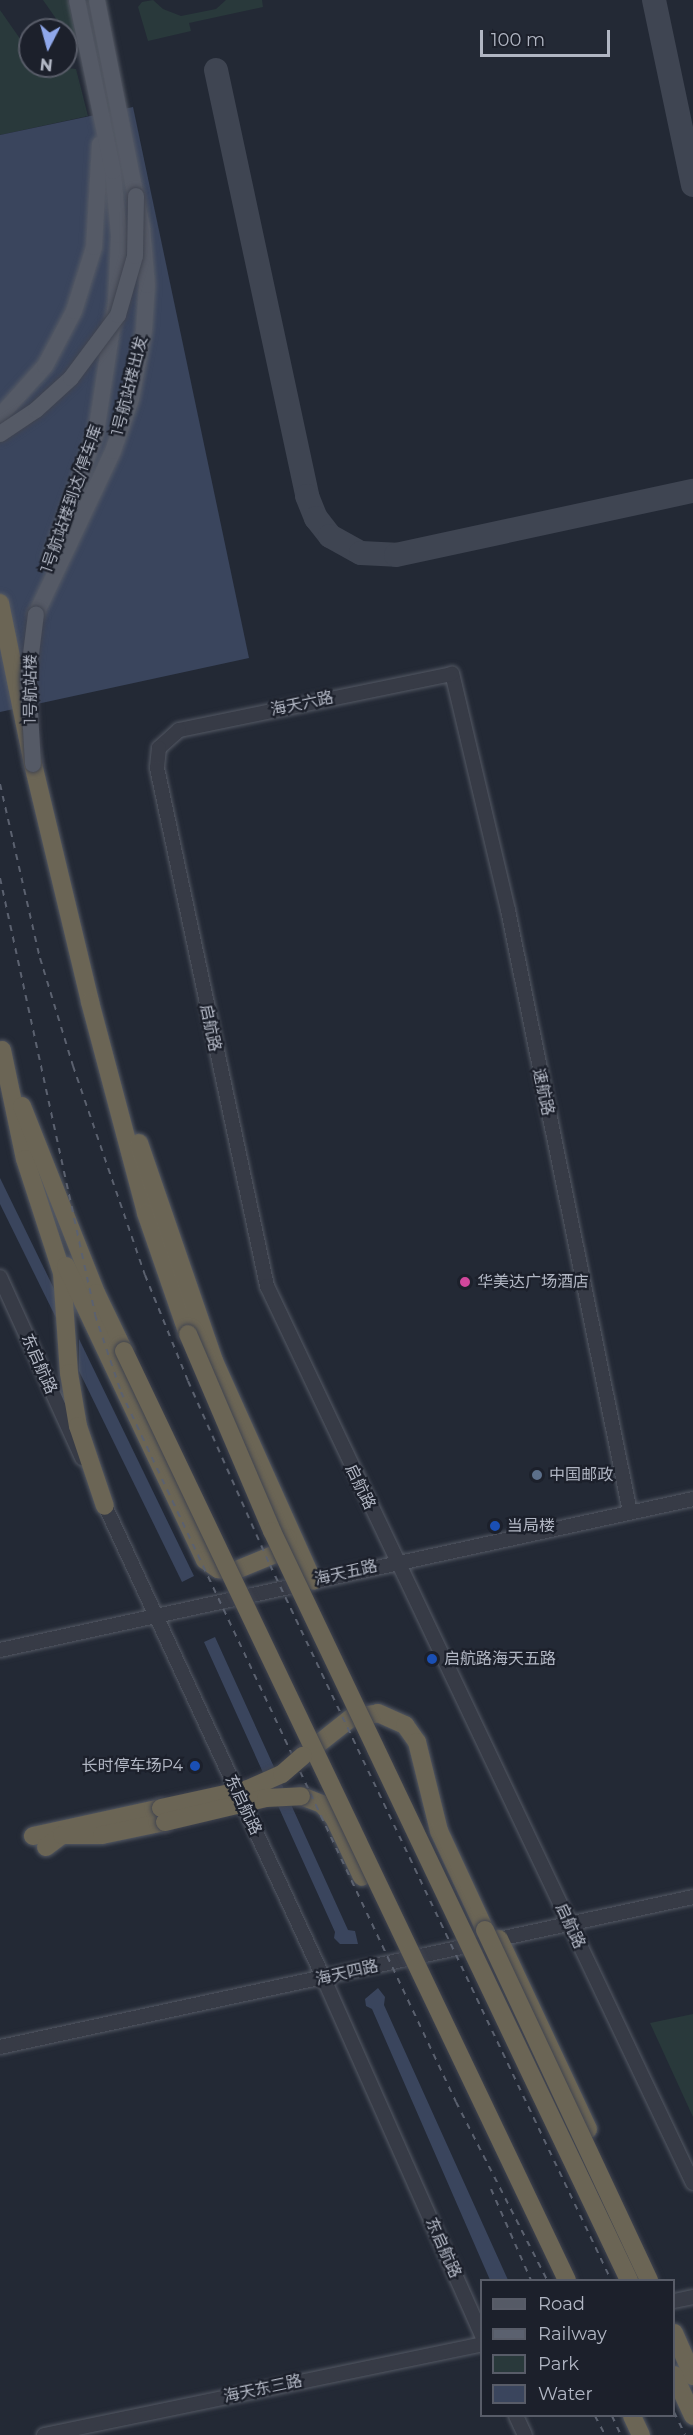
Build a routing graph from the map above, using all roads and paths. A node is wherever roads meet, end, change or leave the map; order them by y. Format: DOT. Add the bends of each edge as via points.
graph roads {
  1 [pos="77,0"];
  2 [pos="97,0"];
  3 [pos="97,98"];
  4 [pos="136,196"];
  5 [pos="0,416"];
  6 [pos="0,434"];
  7 [pos="0,603"];
  8 [pos="36,614"];
  9 [pos="452,674"];
  10 [pos="159,748"];
  11 [pos="33,764"];
  12 [pos="90,1002"];
  13 [pos="1,1046"];
  14 [pos="53,1241"];
  15 [pos="0,1277"];
  16 [pos="693,1499"];
  17 [pos="105,1506"];
  18 [pos="630,1512"];
  19 [pos="286,1521"];
  20 [pos="396,1562"];
  21 [pos="313,1581"];
  22 [pos="156,1618"];
  23 [pos="0,1650"];
  24 [pos="163,1815"];
  25 [pos="40,1841"];
  26 [pos="693,1897"];
  27 [pos="568,1923"];
  28 [pos="492,1934"];
  29 [pos="324,1979"];
  30 [pos="0,2047"];
  31 [pos="516,2173"];
  32 [pos="693,2183"];
  33 [pos="647,2275"];
  34 [pos="567,2279"];
  35 [pos="629,2279"];
  36 [pos="693,2297"];
  37 [pos="675,2301"];
  38 [pos="480,2331"];
  39 [pos="675,2335"];
  40 [pos="480,2344"];
  41 [pos="693,2376"];
  42 [pos="675,2377"];
  43 [pos="693,2416"];
  44 [pos="517,2417"];
  45 [pos="633,2417"];
  46 [pos="44,2435"];
  47 [pos="525,2435"];
  48 [pos="641,2435"];
  1 -- 3 [label="main road"];
  2 -- 4 [label="main road, 1号航站楼出发"];
  3 -- 5 [label="main road" via="99,204 94,247 81,291 66,330 45,366"];
  3 -- 8 [label="main road, 1号航站楼到达/停车库, bridge" via="113,171 119,235 112,347 96,433 51,557"];
  4 -- 6 [label="main road, bridge" via="135,256 127,291 113,323 63,386"];
  4 -- 8 [label="main road, 1号航站楼出发, bridge" via="147,285 136,378 101,480"];
  7 -- 11 [label="highway, bridge"];
  8 -- 11 [label="main road, 1号航站楼, bridge" via="28,678"];
  9 -- 10 [label="street, 海天六路" via="178,730"];
  9 -- 18 [label="street, 速航路" via="505,898"];
  10 -- 20 [label="street, 启航路" via="157,768 252,1230 267,1286"];
  11 -- 12 [label="highway"];
  12 -- 19 [label="highway" via="214,1361"];
  12 -- 35 [label="highway, bridge" via="146,1214 188,1334 272,1531"];
  13 -- 14 [label="highway" via="25,1159"];
  13 -- 31 [label="highway, bridge" via="42,1161 124,1351"];
  14 -- 17 [label="highway" via="66,1302 72,1401"];
  14 -- 19 [label="highway" via="205,1560 218,1569 234,1571 280,1552 288,1539"];
  15 -- 17 [label="street, 东启航路"];
  16 -- 18 [label="street, 海天五路"];
  17 -- 22 [label="street, 东启航路"];
  18 -- 20 [label="street, 海天五路"];
  19 -- 21 [label="highway"];
  20 -- 21 [label="street, 海天五路"];
  20 -- 27 [label="street, 启航路"];
  21 -- 22 [label="street, 海天五路"];
  22 -- 23 [label="street, 海天五路"];
  22 -- 29 [label="street, 东启航路"];
  24 -- 25 [label="highway"];
  24 -- 28 [label="highway, bridge" via="248,1789 282,1774 351,1718 378,1713 405,1725 417,1742 439,1831"];
  24 -- 31 [label="highway, bridge" via="266,1798 301,1796 322,1804 334,1818 457,2076"];
  26 -- 27 [label="street, 海天四路"];
  27 -- 28 [label="street, 海天四路"];
  27 -- 32 [label="street, 启航路"];
  28 -- 29 [label="street, 海天四路"];
  28 -- 33 [label="highway, bridge"];
  28 -- 33 [label="highway, bridge" via="638,2236"];
  29 -- 30 [label="street, 海天四路"];
  29 -- 38 [label="street, 东启航路"];
  31 -- 34 [label="highway, bridge"];
  36 -- 37 [label="street"];
  39 -- 41 [label="highway"];
  40 -- 46 [label="street, 海天东三路"];
  42 -- 43 [label="highway"];
  44 -- 47 [label="street"];
  45 -- 48 [label="highway"];
}
